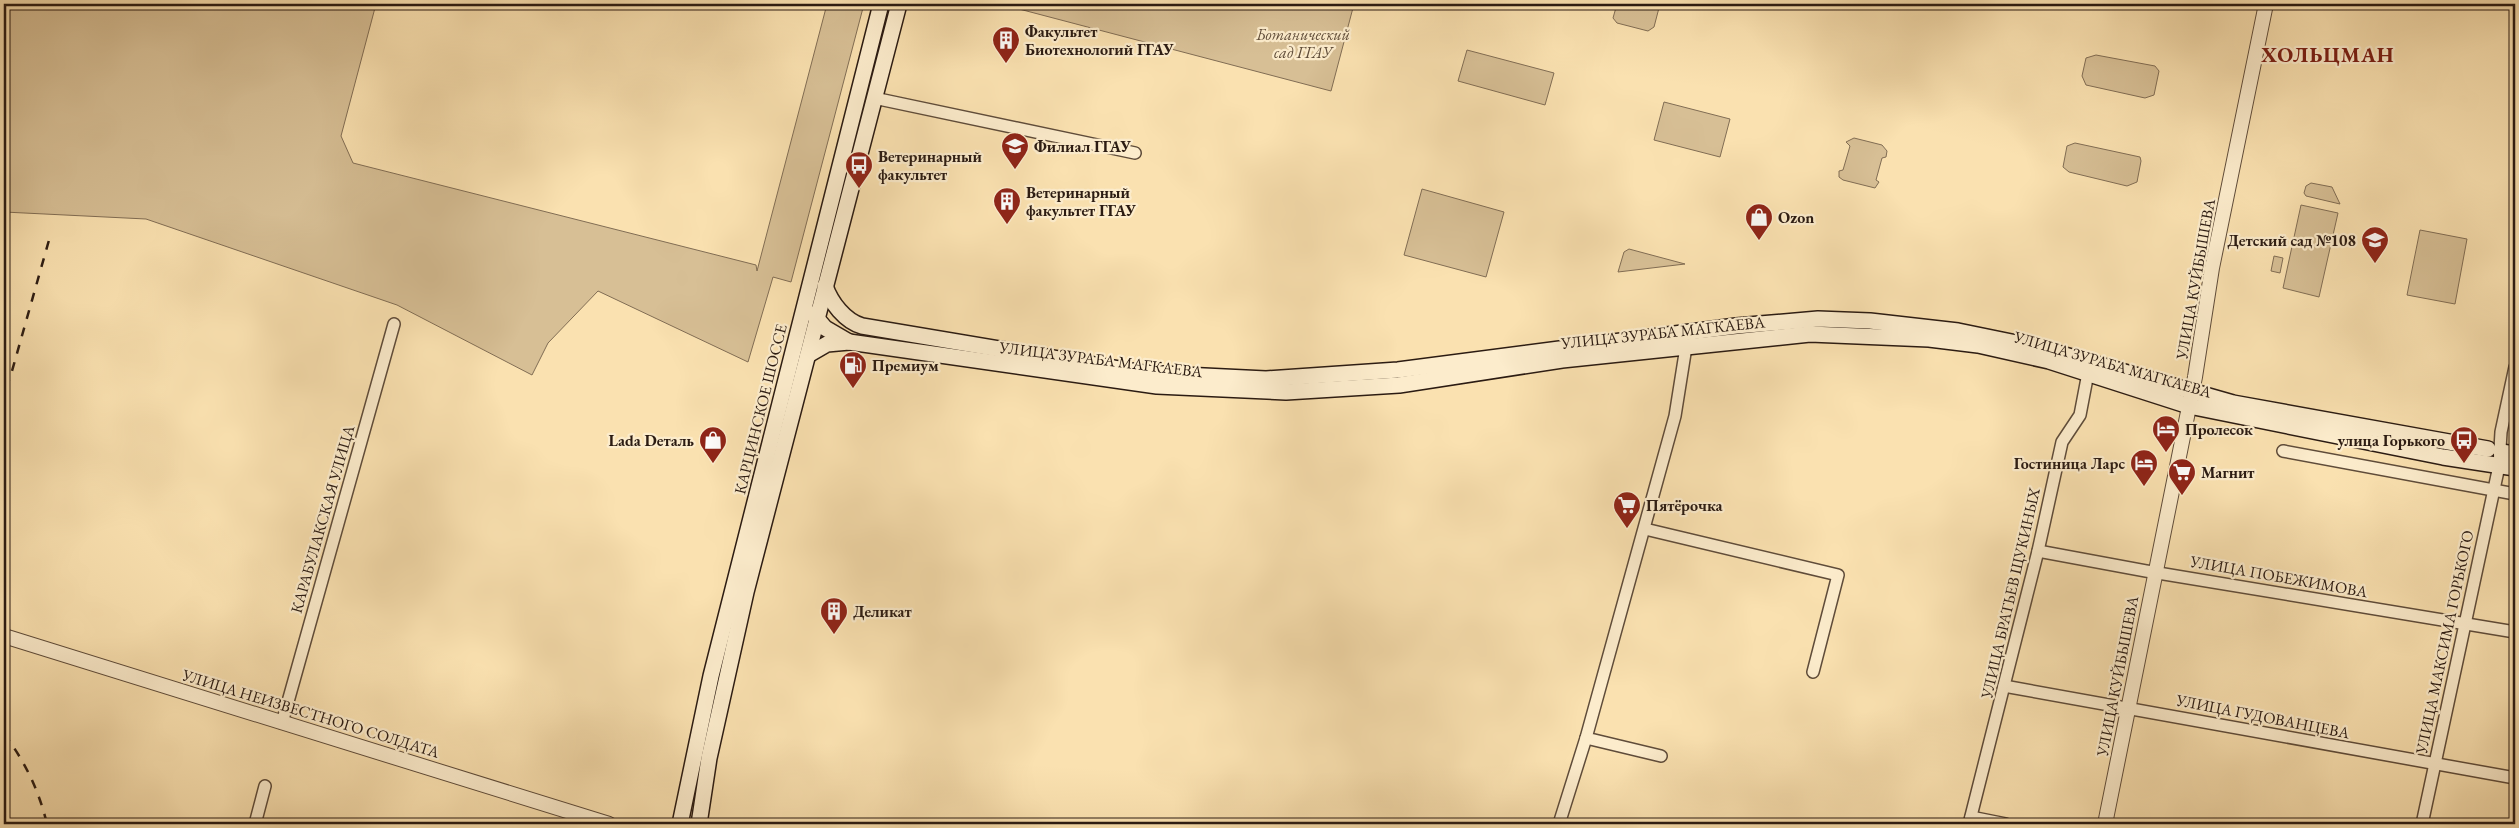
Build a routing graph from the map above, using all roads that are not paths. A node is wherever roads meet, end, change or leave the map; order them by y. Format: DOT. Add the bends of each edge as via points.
graph roads {
  1 [pos="881,4"];
  2 [pos="899,4"];
  3 [pos="2266,4"];
  4 [pos="874,98"];
  5 [pos="1135,153"];
  6 [pos="825,286"];
  7 [pos="808,292"];
  8 [pos="816,317"];
  9 [pos="394,324"];
  10 [pos="855,324"];
  11 [pos="798,330"];
  12 [pos="848,342"];
  13 [pos="1686,346"];
  14 [pos="808,355"];
  15 [pos="2515,367"];
  16 [pos="2088,373"];
  17 [pos="1399,378"];
  18 [pos="2190,399"];
  19 [pos="2283,451"];
  20 [pos="2501,455"];
  21 [pos="2515,468"];
  22 [pos="2493,489"];
  23 [pos="2515,494"];
  24 [pos="1645,529"];
  25 [pos="2038,551"];
  26 [pos="2155,572"];
  27 [pos="2465,625"];
  28 [pos="2515,632"];
  29 [pos="4,636"];
  30 [pos="1813,672"];
  31 [pos="2004,686"];
  32 [pos="2130,709"];
  33 [pos="282,723"];
  34 [pos="1586,738"];
  35 [pos="1662,756"];
  36 [pos="2434,765"];
  37 [pos="2515,778"];
  38 [pos="266,786"];
  39 [pos="1970,821"];
  40 [pos="255,824"];
  41 [pos="608,824"];
  42 [pos="680,824"];
  43 [pos="699,824"];
  44 [pos="1559,824"];
  45 [pos="2006,824"];
  46 [pos="2105,824"];
  47 [pos="2422,824"];
  1 -- 7 [label="main road, КАРЦИНСКОЕ ШОССЕ"];
  2 -- 4 [label="main road, КАРЦИНСКОЕ ШОССЕ"];
  3 -- 18 [label="street, УЛИЦА КУЙБЫШЕВА" via="2212,268"];
  4 -- 5 [label="street"];
  4 -- 6 [label="main road, КАРЦИНСКОЕ ШОССЕ"];
  6 -- 8 [label="main road, КАРЦИНСКОЕ ШОССЕ"];
  6 -- 10 [label="main road" via="833,302"];
  7 -- 8 [label="main road" via="809,304"];
  7 -- 11 [label="main road, КАРЦИНСКОЕ ШОССЕ"];
  8 -- 10 [label="main road, УЛИЦА ЗУРАБА МАГКАЕВА"];
  8 -- 11 [label="main road"];
  8 -- 12 [label="main road"];
  8 -- 14 [label="main road, КАРЦИНСКОЕ ШОССЕ"];
  9 -- 33 [label="street, КАРАБУЛАКСКАЯ УЛИЦА"];
  10 -- 17 [label="main road, УЛИЦА ЗУРАБА МАГКАЕВА" via="1143,373 1266,379"];
  11 -- 42 [label="main road, КАРЦИНСКОЕ ШОССЕ" via="711,676"];
  12 -- 14 [label="main road, УЛИЦА ЗУРАБА МАГКАЕВА" via="827,344"];
  12 -- 17 [label="main road, УЛИЦА ЗУРАБА МАГКАЕВА" via="1157,386 1286,392"];
  13 -- 16 [label="main road, УЛИЦА ЗУРАБА МАГКАЕВА" via="1810,334 1929,339 1978,345"];
  13 -- 17 [label="main road, УЛИЦА ЗУРАБА МАГКАЕВА"];
  13 -- 24 [label="street" via="1675,416"];
  14 -- 43 [label="main road, КАРЦИНСКОЕ ШОССЕ" via="746,592 709,758"];
  15 -- 20 [label="street, УЛИЦА МАКСИМА ГОРЬКОГО" via="2501,432"];
  16 -- 18 [label="main road, УЛИЦА ЗУРАБА МАГКАЕВА"];
  16 -- 25 [label="street, УЛИЦА БРАТЬЕВ ЩУКИНЫХ" via="2080,415 2062,442"];
  17 -- 18 [label="main road, УЛИЦА ЗУРАБА МАГКАЕВА" via="1736,326 1844,319 1950,330 2040,348"];
  18 -- 20 [label="main road, УЛИЦА ЗУРАБА МАГКАЕВА" via="2274,411"];
  18 -- 26 [label="street, УЛИЦА КУЙБЫШЕВА"];
  19 -- 22 [label="street"];
  20 -- 21 [label="main road, УЛИЦА ЗУРАБА МАГКАЕВА"];
  20 -- 22 [label="street, УЛИЦА МАКСИМА ГОРЬКОГО"];
  22 -- 23 [label="street"];
  22 -- 27 [label="street, УЛИЦА МАКСИМА ГОРЬКОГО"];
  24 -- 30 [label="street" via="1838,575"];
  24 -- 34 [label="street"];
  25 -- 26 [label="street, УЛИЦА ПОБЕЖИМОВА"];
  25 -- 31 [label="street, УЛИЦА БРАТЬЕВ ЩУКИНЫХ"];
  26 -- 27 [label="street, УЛИЦА ПОБЕЖИМОВА"];
  26 -- 32 [label="street, УЛИЦА КУЙБЫШЕВА"];
  27 -- 28 [label="street, УЛИЦА ПОБЕЖИМОВА"];
  27 -- 36 [label="street, УЛИЦА МАКСИМА ГОРЬКОГО"];
  29 -- 33 [label="street, УЛИЦА НЕИЗВЕСТНОГО СОЛДАТА"];
  31 -- 32 [label="street, УЛИЦА ГУДОВАНЦЕВА"];
  31 -- 39 [label="street, УЛИЦА БРАТЬЕВ ЩУКИНЫХ"];
  32 -- 36 [label="street, УЛИЦА ГУДОВАНЦЕВА"];
  32 -- 46 [label="street, УЛИЦА КУЙБЫШЕВА"];
  33 -- 41 [label="street, УЛИЦА НЕИЗВЕСТНОГО СОЛДАТА"];
  34 -- 35 [label="street"];
  34 -- 44 [label="street"];
  36 -- 37 [label="street, УЛИЦА ГУДОВАНЦЕВА"];
  36 -- 47 [label="street, УЛИЦА МАКСИМА ГОРЬКОГО"];
  38 -- 40 [label="street"];
  39 -- 45 [label="street"];
}
